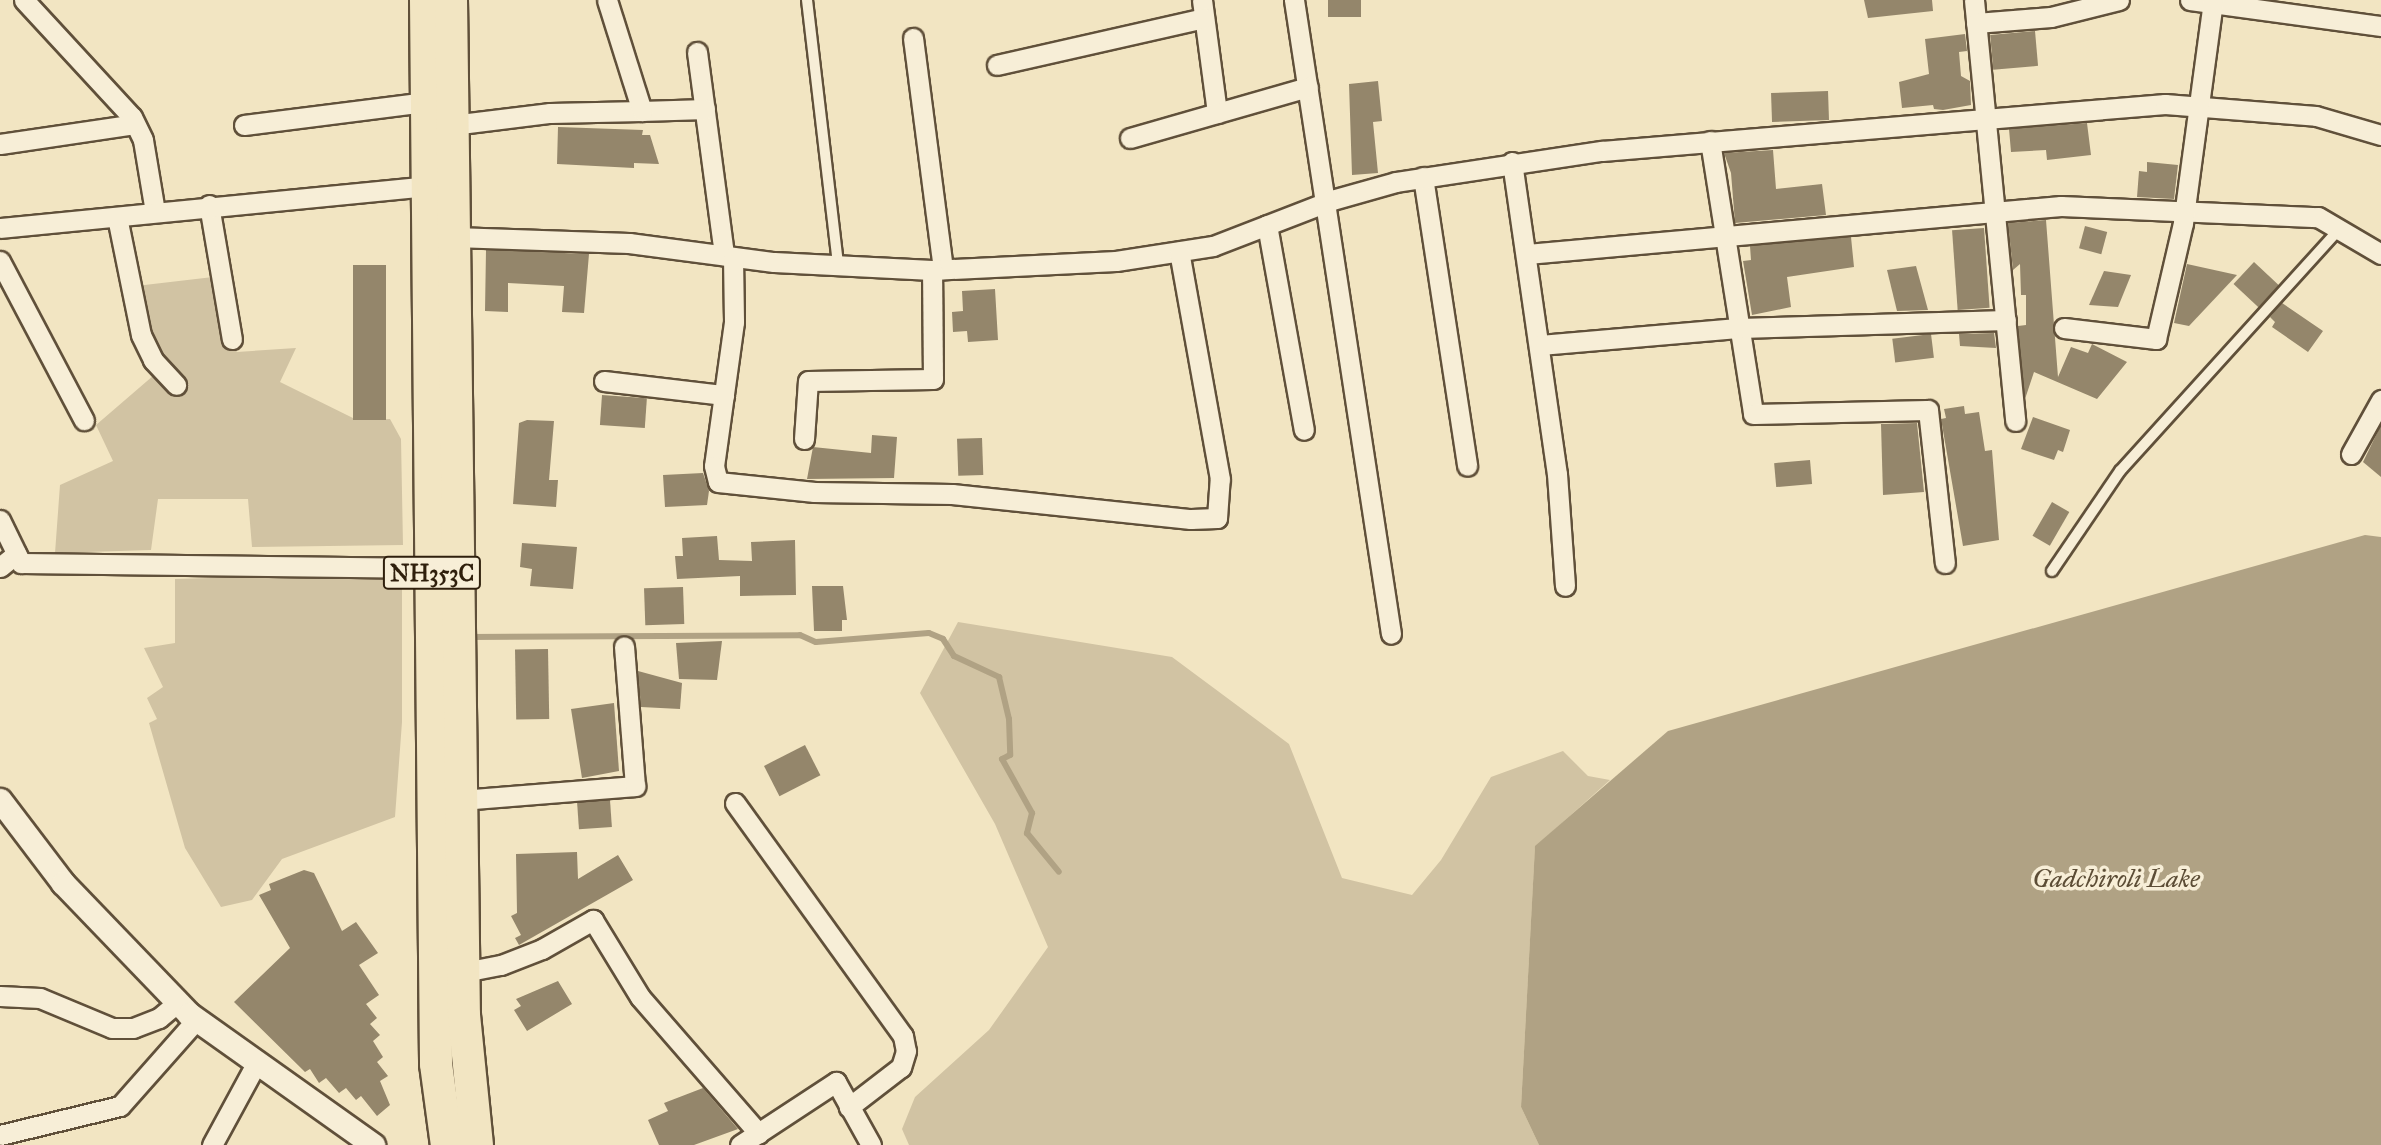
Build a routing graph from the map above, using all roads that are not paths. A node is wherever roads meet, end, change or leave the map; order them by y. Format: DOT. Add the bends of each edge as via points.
graph roads {
  1 [pos="24,0"];
  2 [pos="425,0"];
  3 [pos="451,0"];
  4 [pos="609,0"];
  5 [pos="807,0"];
  6 [pos="1294,0"];
  7 [pos="1974,0"];
  8 [pos="2119,0"];
  9 [pos="2190,0"];
  10 [pos="2213,1"];
  11 [pos="1203,9"];
  12 [pos="1976,23"];
  13 [pos="2381,26"];
  14 [pos="914,38"];
  15 [pos="697,52"];
  16 [pos="997,65"];
  17 [pos="1308,87"];
  18 [pos="427,102"];
  19 [pos="2200,107"];
  20 [pos="705,109"];
  21 [pos="642,111"];
  22 [pos="1217,113"];
  23 [pos="1987,117"];
  24 [pos="135,124"];
  25 [pos="244,125"];
  26 [pos="452,125"];
  27 [pos="2381,135"];
  28 [pos="1130,138"];
  29 [pos="1710,141"];
  30 [pos="0,145"];
  31 [pos="1512,162"];
  32 [pos="1423,177"];
  33 [pos="428,186"];
  34 [pos="1326,202"];
  35 [pos="209,205"];
  36 [pos="1993,211"];
  37 [pos="155,212"];
  38 [pos="2185,212"];
  39 [pos="117,216"];
  40 [pos="1267,225"];
  41 [pos="2340,227"];
  42 [pos="0,228"];
  43 [pos="1727,235"];
  44 [pos="454,237"];
  45 [pos="1179,252"];
  46 [pos="1527,254"];
  47 [pos="2381,254"];
  48 [pos="729,256"];
  49 [pos="0,261"];
  50 [pos="838,265"];
  51 [pos="937,270"];
  52 [pos="2006,320"];
  53 [pos="1740,328"];
  54 [pos="2064,328"];
  55 [pos="232,339"];
  56 [pos="1540,345"];
  57 [pos="604,381"];
  58 [pos="176,385"];
  59 [pos="724,395"];
  60 [pos="2381,400"];
  61 [pos="84,420"];
  62 [pos="2015,421"];
  63 [pos="1304,430"];
  64 [pos="804,439"];
  65 [pos="2351,454"];
  66 [pos="1467,467"];
  67 [pos="0,520"];
  68 [pos="16,554"];
  69 [pos="1945,563"];
  70 [pos="0,567"];
  71 [pos="432,568"];
  72 [pos="2052,571"];
  73 [pos="1565,586"];
  74 [pos="1391,634"];
  75 [pos="624,646"];
  76 [pos="0,800"];
  77 [pos="461,800"];
  78 [pos="735,803"];
  79 [pos="464,972"];
  80 [pos="0,996"];
  81 [pos="177,1003"];
  82 [pos="196,1020"];
  83 [pos="257,1064"];
  84 [pos="849,1107"];
  85 [pos="759,1134"];
  86 [pos="0,1135"];
  87 [pos="212,1145"];
  88 [pos="373,1145"];
  89 [pos="447,1145"];
  90 [pos="477,1145"];
  91 [pos="740,1145"];
  92 [pos="871,1145"];
  1 -- 24 [label="street"];
  2 -- 18 [label="highway, NH353C"];
  3 -- 26 [label="highway, NH353C"];
  4 -- 21 [label="street"];
  5 -- 50 [label="lane"];
  6 -- 17 [label="street"];
  7 -- 12 [label="street"];
  8 -- 12 [label="street" via="2051,17"];
  9 -- 10 [label="street"];
  10 -- 13 [label="street"];
  10 -- 19 [label="street"];
  11 -- 16 [label="street"];
  11 -- 22 [label="street"];
  12 -- 23 [label="street"];
  14 -- 51 [label="street"];
  15 -- 20 [label="street"];
  17 -- 22 [label="street"];
  17 -- 34 [label="street"];
  18 -- 25 [label="street"];
  18 -- 33 [label="highway, NH353C"];
  19 -- 23 [label="street" via="2165,104"];
  19 -- 27 [label="street" via="2316,116"];
  19 -- 38 [label="street"];
  20 -- 21 [label="street"];
  20 -- 48 [label="street"];
  21 -- 26 [label="street" via="550,113"];
  22 -- 28 [label="street"];
  23 -- 29 [label="street"];
  23 -- 36 [label="street"];
  24 -- 30 [label="street"];
  24 -- 37 [label="street" via="143,140"];
  26 -- 44 [label="highway, NH353C"];
  29 -- 31 [label="street"];
  29 -- 43 [label="street"];
  31 -- 32 [label="street"];
  31 -- 46 [label="street"];
  32 -- 34 [label="street"];
  32 -- 66 [label="street"];
  33 -- 35 [label="street"];
  33 -- 71 [label="highway, NH353C"];
  34 -- 40 [label="street"];
  34 -- 74 [label="street"];
  35 -- 37 [label="street"];
  35 -- 55 [label="street"];
  36 -- 38 [label="street" via="2062,206"];
  36 -- 43 [label="street"];
  36 -- 52 [label="street"];
  37 -- 39 [label="street"];
  38 -- 41 [label="street" via="2318,217"];
  38 -- 54 [label="street" via="2156,339"];
  39 -- 42 [label="street"];
  39 -- 58 [label="street" via="141,335 153,360"];
  40 -- 45 [label="street" via="1213,246"];
  40 -- 63 [label="street"];
  41 -- 47 [label="street"];
  41 -- 72 [label="lane" via="2120,471"];
  43 -- 46 [label="street"];
  43 -- 53 [label="street"];
  44 -- 48 [label="street" via="629,243"];
  44 -- 77 [label="highway, NH353C"];
  45 -- 51 [label="street" via="1116,261"];
  45 -- 59 [label="street" via="1220,479 1217,518 952,494 848,494 732,486 718,482 714,466"];
  46 -- 56 [label="street"];
  48 -- 50 [label="street"];
  48 -- 59 [label="street" via="734,322"];
  49 -- 61 [label="street"];
  50 -- 51 [label="street"];
  51 -- 64 [label="street" via="933,379 808,381"];
  52 -- 53 [label="street"];
  52 -- 62 [label="street"];
  53 -- 56 [label="street"];
  53 -- 69 [label="street" via="1753,414 1928,410"];
  56 -- 73 [label="street" via="1557,474"];
  57 -- 59 [label="street"];
  60 -- 65 [label="street"];
  67 -- 68 [label="street"];
  68 -- 70 [label="street"];
  68 -- 71 [label="street" via="21,563"];
  71 -- 89 [label="highway, NH353C" via="436,1064"];
  75 -- 77 [label="street" via="635,786"];
  76 -- 81 [label="street" via="63,883"];
  77 -- 79 [label="highway, NH353C"];
  78 -- 84 [label="street" via="903,1036 906,1051 901,1067"];
  79 -- 85 [label="street" via="502,965 542,949 593,920 640,998"];
  79 -- 90 [label="highway, NH353C"];
  80 -- 81 [label="street" via="40,998 112,1028 133,1028 159,1018"];
  81 -- 82 [label="street"];
  82 -- 83 [label="street"];
  82 -- 86 [label="street" via="120,1106"];
  83 -- 87 [label="street"];
  83 -- 88 [label="street"];
  84 -- 85 [label="street" via="836,1082"];
  84 -- 92 [label="street"];
  85 -- 91 [label="street"];
}
